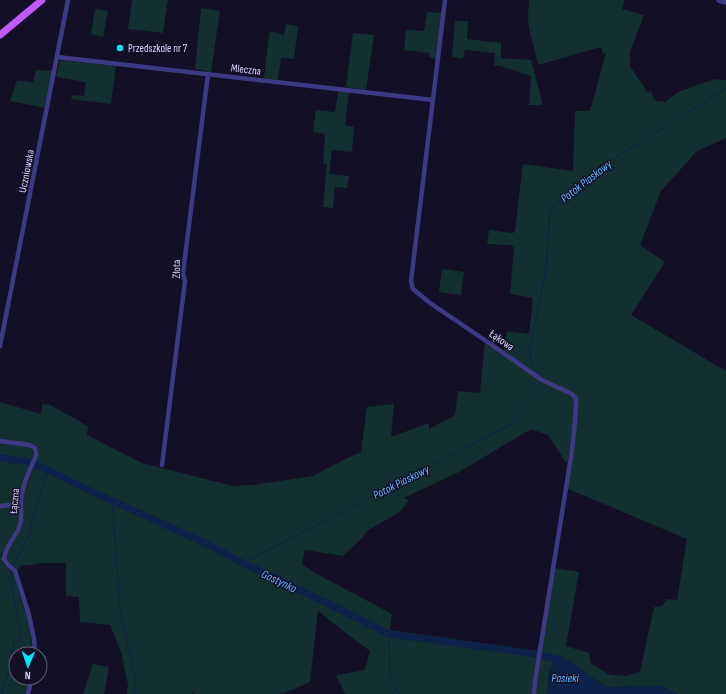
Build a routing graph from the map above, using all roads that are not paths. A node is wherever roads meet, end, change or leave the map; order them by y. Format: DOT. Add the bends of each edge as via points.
graph roads {
  1 [pos="35,0"];
  2 [pos="42,0"];
  3 [pos="68,0"];
  4 [pos="446,0"];
  5 [pos="719,0"];
  6 [pos="726,2"];
  7 [pos="0,29"];
  8 [pos="0,35"];
  9 [pos="57,57"];
  10 [pos="208,74"];
  11 [pos="433,100"];
  12 [pos="0,346"];
  13 [pos="0,441"];
  14 [pos="162,465"];
  15 [pos="21,504"];
  16 [pos="0,506"];
  17 [pos="34,646"];
  18 [pos="534,694"];
  1 -- 7 [label="main road"];
  2 -- 8 [label="main road"];
  3 -- 9 [label="street, Uczniowska"];
  4 -- 11 [label="street, Łąkowa"];
  5 -- 6 [label="street"];
  9 -- 10 [label="street, Mleczna"];
  9 -- 12 [label="street, Uczniowska"];
  10 -- 11 [label="street, Mleczna"];
  10 -- 14 [label="street, Złota"];
  11 -- 18 [label="street, Łąkowa" via="410,281 413,289 542,380 572,394 576,399 574,432"];
  13 -- 15 [label="street, Łączna" via="29,444 35,448 36,455 24,485"];
  15 -- 16 [label="street"];
  15 -- 17 [label="street, Łączna" via="20,526 5,552 4,559 14,571 29,615"];
}
